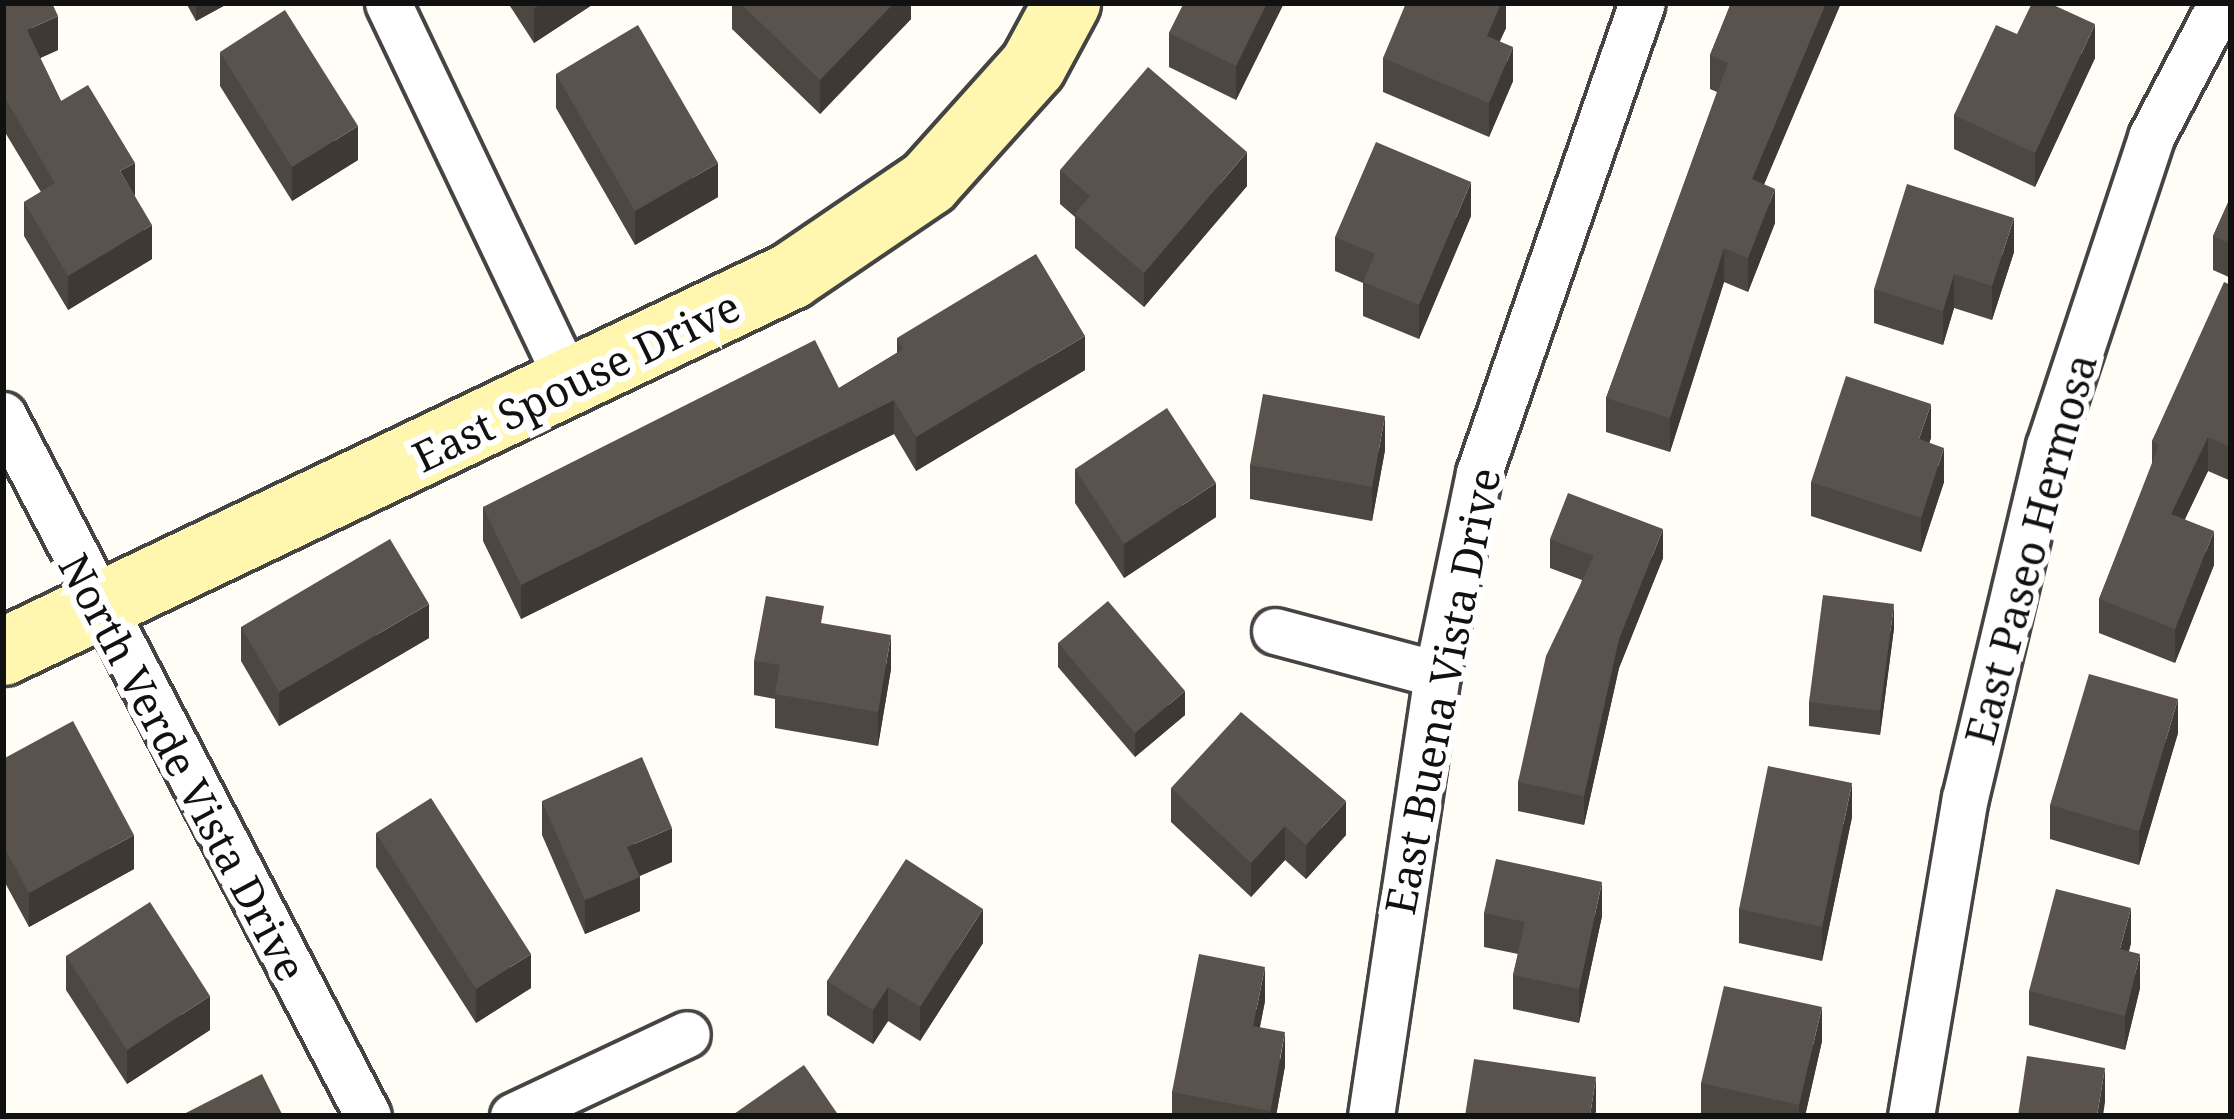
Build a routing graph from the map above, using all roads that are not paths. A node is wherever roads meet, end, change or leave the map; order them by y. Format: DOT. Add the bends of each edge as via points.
graph roads {
  1 [pos="388,3"];
  2 [pos="1067,3"];
  3 [pos="1642,3"];
  4 [pos="2221,3"];
  5 [pos="571,386"];
  6 [pos="3,415"];
  7 [pos="97,608"];
  8 [pos="1275,631"];
  9 [pos="3,652"];
  10 [pos="1437,674"];
  11 [pos="687,1034"];
  12 [pos="368,1116"];
  13 [pos="513,1116"];
  14 [pos="1371,1116"];
  15 [pos="1911,1116"];
  1 -- 5 [label="street"];
  2 -- 5 [label="main road, East Spouse Drive" via="1033,66 928,183 791,276"];
  3 -- 10 [label="street, East Buena Vista Drive" via="1479,473"];
  4 -- 15 [label="street, East Paseo Hermosa" via="2151,137 2049,446 1965,798"];
  5 -- 7 [label="main road, East Spouse Drive"];
  6 -- 7 [label="street, North Verde Vista Drive"];
  7 -- 9 [label="main road, East Spouse Drive"];
  7 -- 12 [label="street, North Verde Vista Drive"];
  8 -- 10 [label="street"];
  10 -- 14 [label="street, East Buena Vista Drive"];
  11 -- 13 [label="street"];
}
